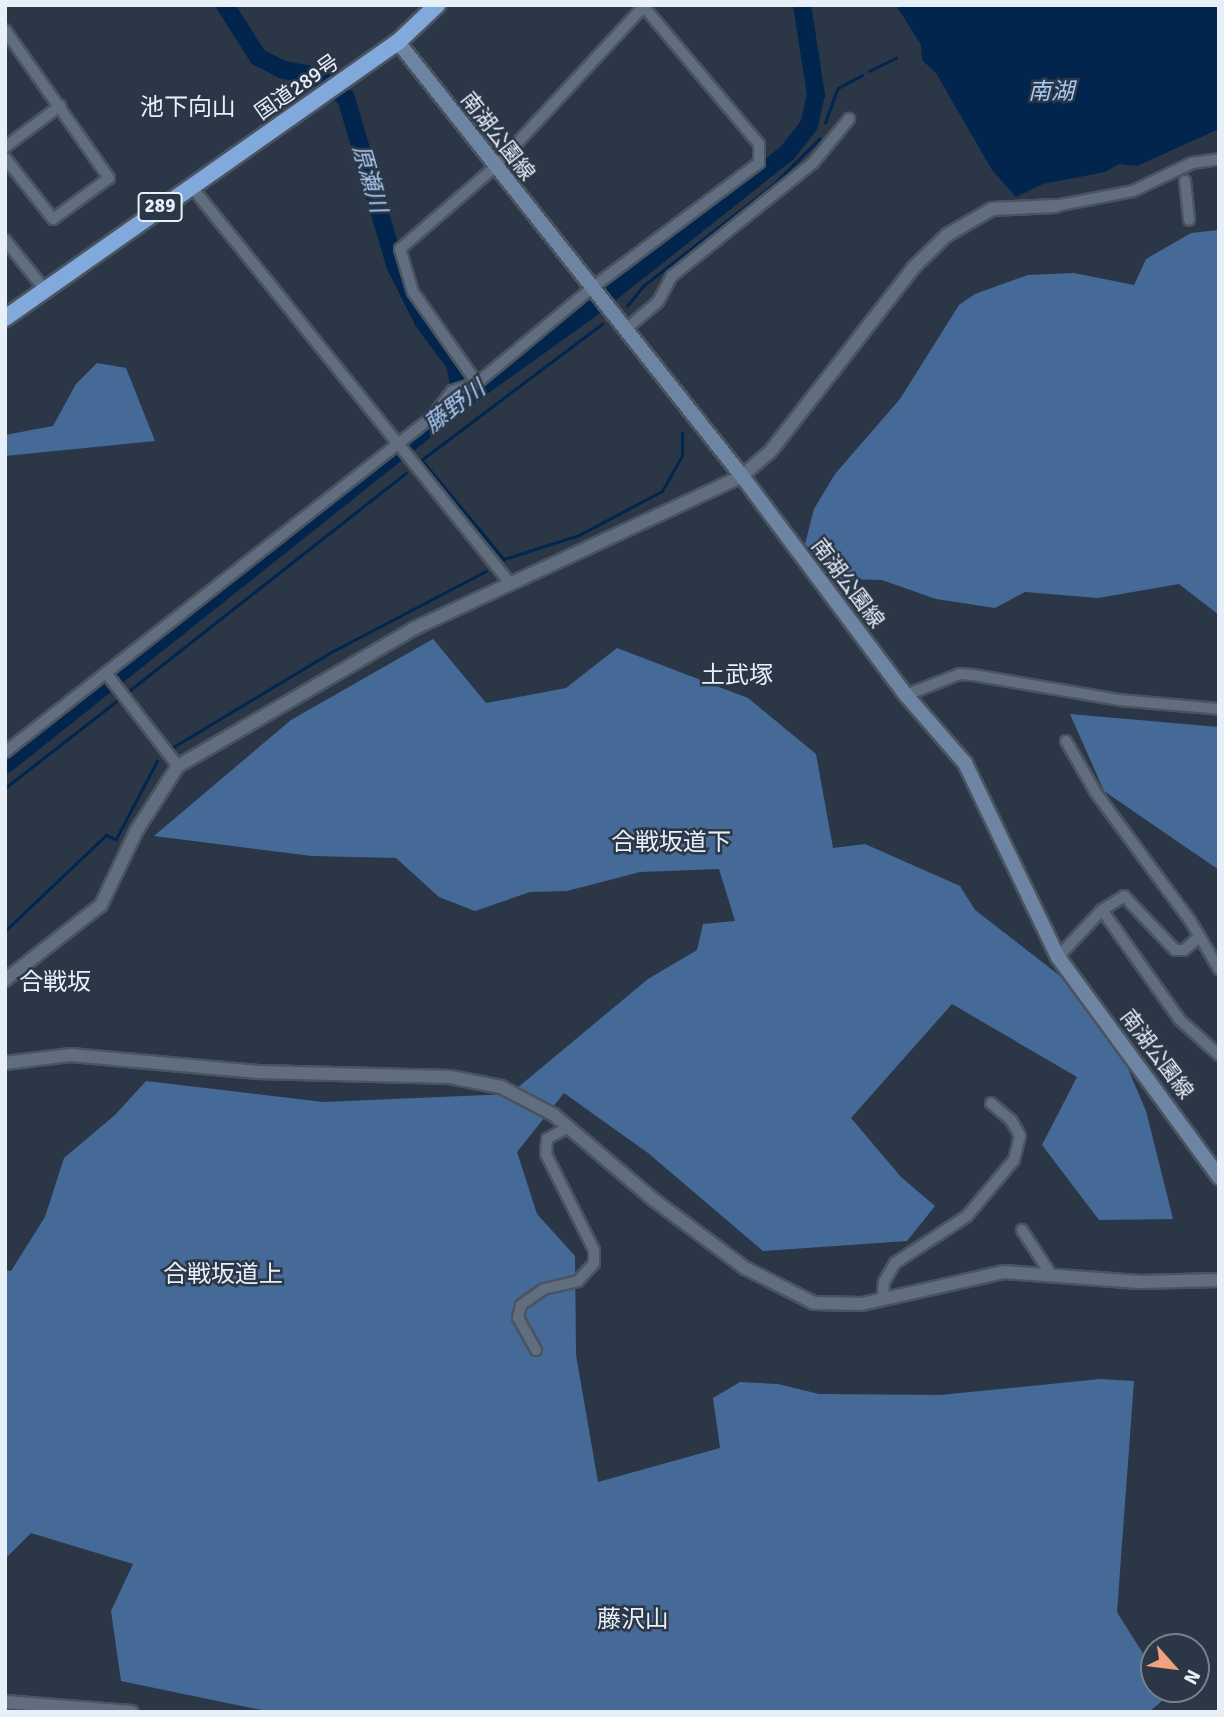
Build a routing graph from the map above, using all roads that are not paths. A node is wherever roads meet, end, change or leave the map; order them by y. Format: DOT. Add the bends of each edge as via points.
graph roads {
  1 [pos="437,5"];
  2 [pos="644,6"];
  3 [pos="5,30"];
  4 [pos="398,42"];
  5 [pos="60,106"];
  6 [pos="849,119"];
  7 [pos="5,147"];
  8 [pos="5,158"];
  9 [pos="1219,159"];
  10 [pos="495,167"];
  11 [pos="1185,181"];
  12 [pos="191,186"];
  13 [pos="1055,206"];
  14 [pos="1189,220"];
  15 [pos="5,240"];
  16 [pos="593,287"];
  17 [pos="45,290"];
  18 [pos="5,318"];
  19 [pos="626,329"];
  20 [pos="477,383"];
  21 [pos="401,443"];
  22 [pos="742,476"];
  23 [pos="510,583"];
  24 [pos="106,673"];
  25 [pos="906,695"];
  26 [pos="1219,709"];
  27 [pos="1066,741"];
  28 [pos="5,752"];
  29 [pos="178,766"];
  30 [pos="1102,910"];
  31 [pos="1198,938"];
  32 [pos="1058,957"];
  33 [pos="1219,969"];
  34 [pos="5,980"];
  35 [pos="1219,1055"];
  36 [pos="5,1063"];
  37 [pos="991,1103"];
  38 [pos="569,1127"];
  39 [pos="1219,1177"];
  40 [pos="1022,1230"];
  41 [pos="1051,1273"];
  42 [pos="1219,1280"];
  43 [pos="883,1299"];
  44 [pos="536,1350"];
  45 [pos="5,1702"];
  46 [pos="132,1712"];
  1 -- 4 [label="highway, 国道289号 / 289"];
  2 -- 10 [label="street"];
  2 -- 16 [label="street" via="759,144 760,163"];
  3 -- 5 [label="street"];
  4 -- 10 [label="main road, 南湖公園線"];
  4 -- 12 [label="highway, 国道289号 / 289"];
  5 -- 7 [label="street"];
  5 -- 8 [label="street" via="109,178 53,219"];
  6 -- 19 [label="street" via="813,163 672,276 658,302"];
  9 -- 13 [label="street" via="1192,163 1133,191"];
  10 -- 16 [label="main road, 南湖公園線"];
  10 -- 20 [label="street" via="400,249 413,292"];
  11 -- 14 [label="street"];
  12 -- 17 [label="highway, 国道289号 / 289"];
  12 -- 21 [label="street"];
  13 -- 22 [label="street" via="992,209 947,235 914,267 770,452"];
  15 -- 17 [label="street"];
  16 -- 19 [label="main road, 南湖公園線"];
  16 -- 20 [label="street"];
  17 -- 18 [label="highway, 国道289号 / 289"];
  19 -- 22 [label="main road, 南湖公園線"];
  20 -- 21 [label="street" via="455,389 445,405"];
  21 -- 23 [label="street"];
  21 -- 24 [label="street"];
  22 -- 23 [label="street"];
  22 -- 25 [label="main road, 南湖公園線"];
  23 -- 29 [label="street" via="413,629"];
  24 -- 28 [label="street"];
  24 -- 29 [label="street"];
  25 -- 26 [label="street" via="960,674 1119,700"];
  25 -- 32 [label="main road, 南湖公園線" via="965,763"];
  27 -- 31 [label="street" via="1088,783"];
  29 -- 34 [label="street" via="142,821 101,905"];
  30 -- 31 [label="street" via="1124,897 1175,950 1184,950"];
  30 -- 32 [label="street"];
  30 -- 35 [label="street" via="1180,1020"];
  31 -- 33 [label="street"];
  32 -- 39 [label="main road, 南湖公園線"];
  36 -- 38 [label="street" via="71,1055 258,1072 450,1077 501,1087"];
  37 -- 43 [label="street" via="1016,1128 1020,1143 1014,1160 967,1216 895,1263 884,1282"];
  38 -- 43 [label="street" via="654,1200 777,1287 832,1306"];
  38 -- 44 [label="street" via="547,1139 546,1154 594,1250 594,1263 579,1281 544,1289 521,1305 518,1318"];
  40 -- 41 [label="street"];
  41 -- 42 [label="street" via="1140,1282"];
  41 -- 43 [label="street" via="1003,1272"];
  45 -- 46 [label="street"];
}
